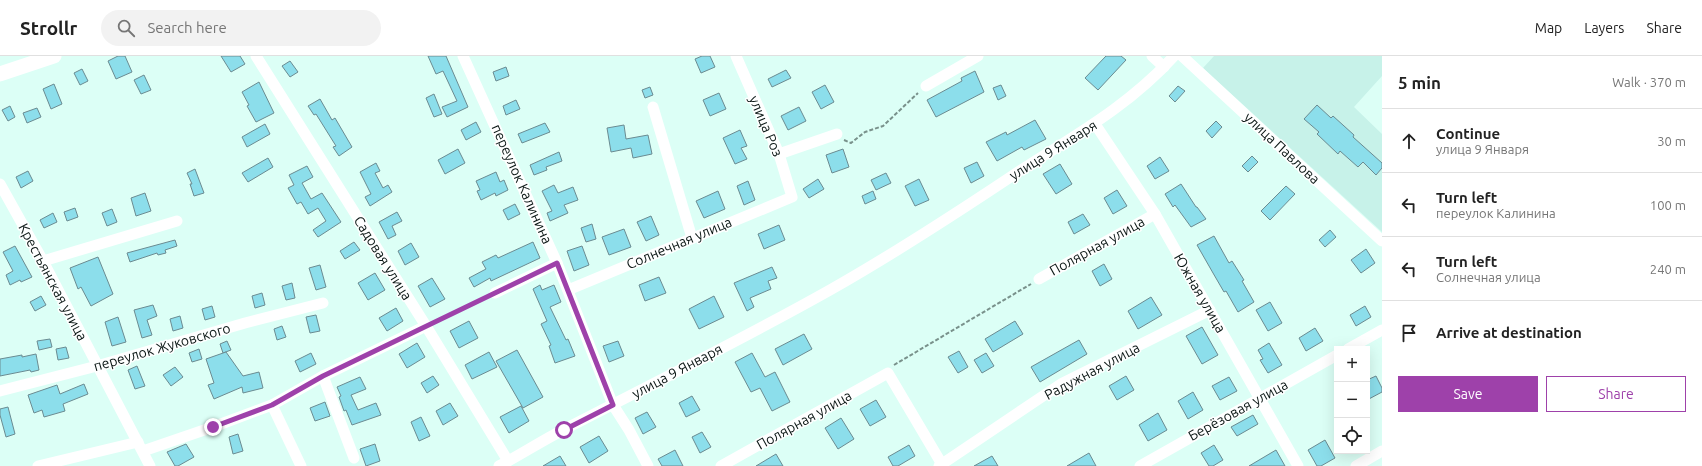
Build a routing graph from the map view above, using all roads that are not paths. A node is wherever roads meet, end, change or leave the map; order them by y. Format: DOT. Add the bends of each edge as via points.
graph roads {
  1 [pos="54,56"];
  2 [pos="256,56"];
  3 [pos="463,56"];
  4 [pos="736,56"];
  5 [pos="978,56"];
  6 [pos="1152,56"];
  7 [pos="1174,56"];
  8 [pos="1182,56"];
  9 [pos="1164,67"];
  10 [pos="0,74"];
  11 [pos="926,86"];
  12 [pos="653,107"];
  13 [pos="1095,124"];
  14 [pos="837,134"];
  15 [pos="779,154"];
  16 [pos="0,184"];
  17 [pos="792,198"];
  18 [pos="1154,214"];
  19 [pos="177,221"];
  20 [pos="692,238"];
  21 [pos="1382,241"];
  22 [pos="43,261"];
  23 [pos="557,263"];
  24 [pos="1039,279"];
  25 [pos="568,290"];
  26 [pos="495,293"];
  27 [pos="323,303"];
  28 [pos="1210,310"];
  29 [pos="426,326"];
  30 [pos="1382,330"];
  31 [pos="1353,346"];
  32 [pos="1334,357"];
  33 [pos="97,366"];
  34 [pos="323,376"];
  35 [pos="0,390"];
  36 [pos="1259,399"];
  37 [pos="272,405"];
  38 [pos="613,405"];
  39 [pos="140,446"];
  40 [pos="1382,451"];
  41 [pos="354,458"];
  42 [pos="504,464"];
  43 [pos="941,465"];
  44 [pos="38,466"];
  45 [pos="150,466"];
  46 [pos="301,466"];
  47 [pos="648,466"];
  48 [pos="721,466"];
  49 [pos="1140,466"];
  50 [pos="1298,466"];
  51 [pos="1356,466"];
  1 -- 10 [label="main road"];
  2 -- 29 [label="street, Садовая улица"];
  3 -- 23 [label="street, переулок Калинина"];
  4 -- 15 [label="street, улица Роз"];
  5 -- 11 [label="street"];
  6 -- 9 [label="street"];
  7 -- 9 [label="street, улица 9 Января"];
  8 -- 21 [label="street, улица Павлова"];
  9 -- 13 [label="street, улица 9 Января" via="1131,98"];
  12 -- 20 [label="street"];
  13 -- 18 [label="street, Южная улица"];
  13 -- 38 [label="street, улица 9 Января" via="924,234 830,290"];
  14 -- 15 [label="street"];
  15 -- 17 [label="street, улица Роз"];
  16 -- 22 [label="street, Крестьянская улица"];
  17 -- 20 [label="street, Солнечная улица"];
  18 -- 24 [label="street, Полярная улица"];
  18 -- 28 [label="street, Южная улица"];
  19 -- 22 [label="street"];
  20 -- 25 [label="street, Солнечная улица"];
  22 -- 33 [label="street, Крестьянская улица"];
  23 -- 25 [label="street, переулок Калинина"];
  23 -- 26 [label="street"];
  25 -- 38 [label="street, переулок Калинина"];
  27 -- 33 [label="street, переулок Жуковского"];
  28 -- 36 [label="street, Южная улица"];
  28 -- 43 [label="street, Радужная улица" via="1061,384"];
  29 -- 34 [label="street"];
  29 -- 42 [label="street, Садовая улица"];
  30 -- 31 [label="street"];
  32 -- 36 [label="street, Берёзовая улица"];
  33 -- 35 [label="street, переулок Жуковского"];
  33 -- 39 [label="street, Крестьянская улица"];
  34 -- 37 [label="street"];
  34 -- 41 [label="street"];
  36 -- 49 [label="street, Берёзовая улица"];
  36 -- 50 [label="street, Южная улица"];
  37 -- 39 [label="street" via="213,427"];
  37 -- 46 [label="street"];
  38 -- 42 [label="street, улица 9 Января"];
  38 -- 47 [label="street, переулок Калинина"];
  39 -- 44 [label="street"];
  39 -- 45 [label="street, Крестьянская улица"];
  40 -- 51 [label="street"];
  43 -- 48 [label="street, Полярная улица" via="890,370"];
}
